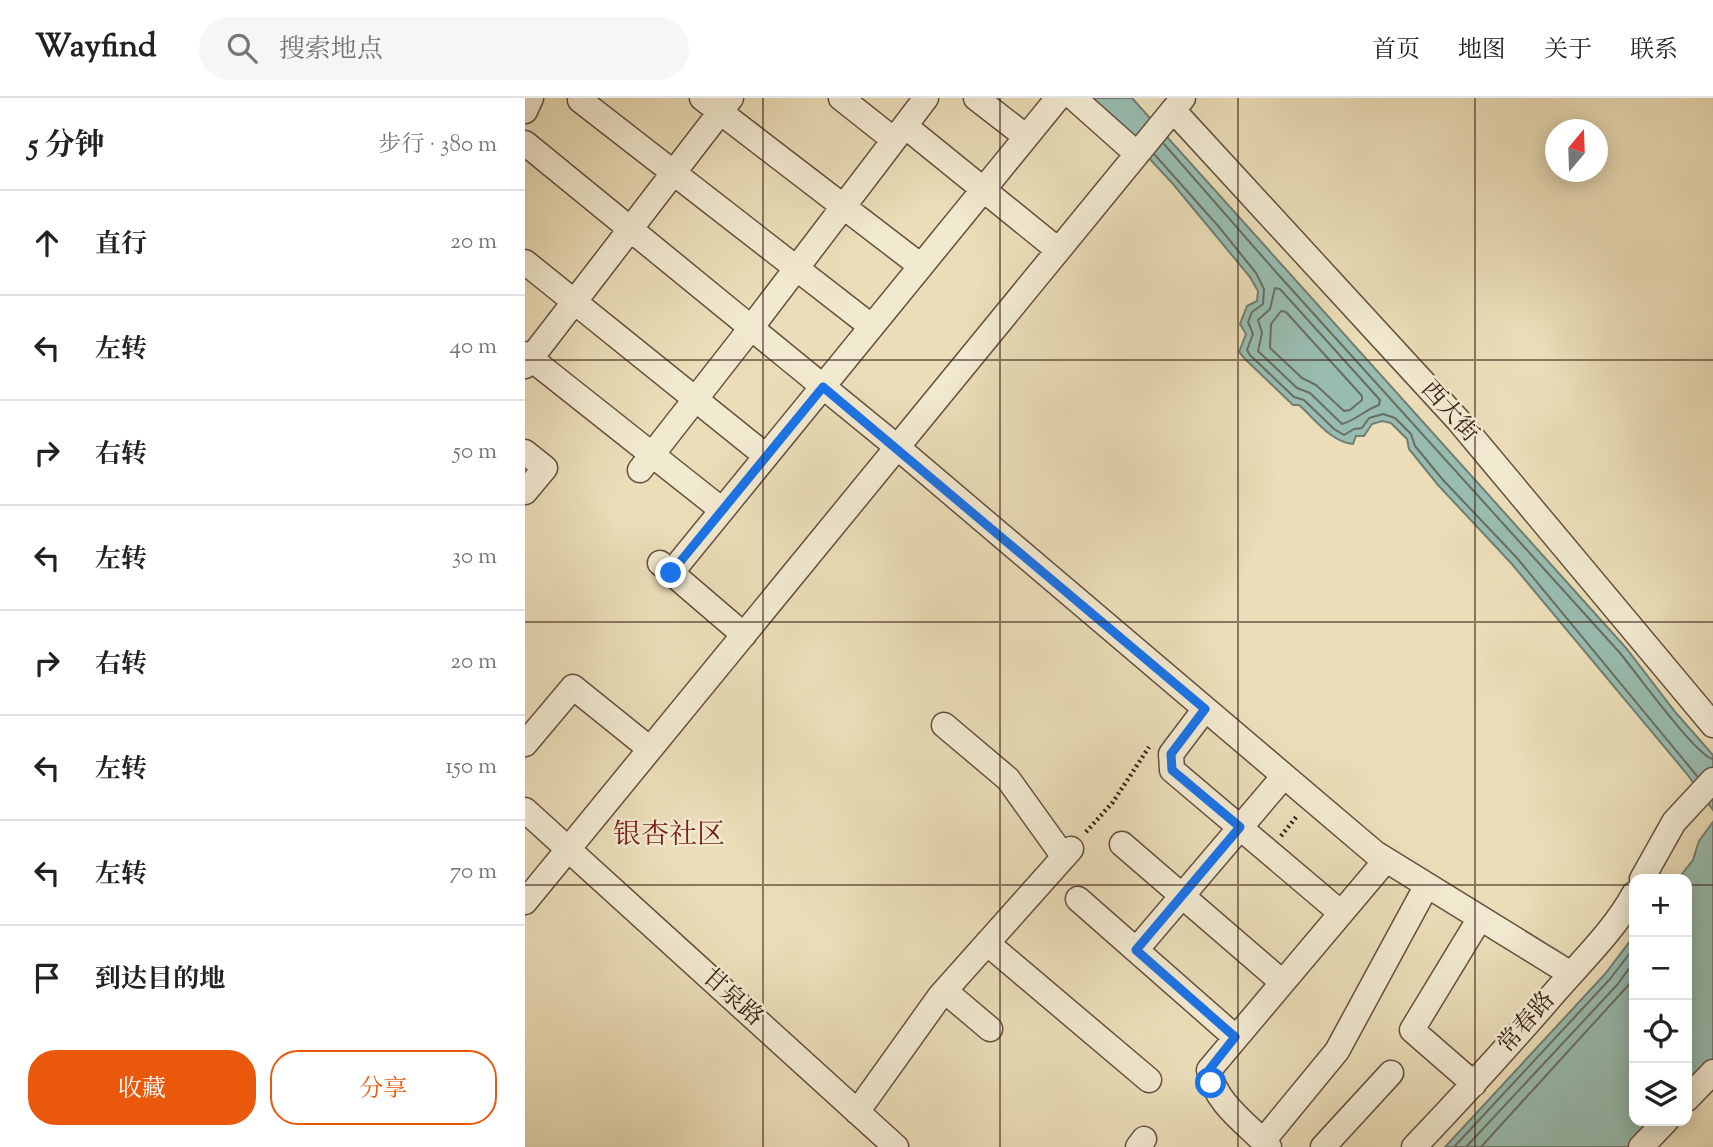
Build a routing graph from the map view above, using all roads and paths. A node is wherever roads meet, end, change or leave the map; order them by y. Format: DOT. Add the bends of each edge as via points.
graph roads {
  1 [pos="531,98"];
  2 [pos="841,98"];
  3 [pos="926,98"];
  4 [pos="976,98"];
  5 [pos="1058,98"];
  6 [pos="1074,98"];
  7 [pos="580,100"];
  8 [pos="718,103"];
  9 [pos="1173,109"];
  10 [pos="525,111"];
  11 [pos="1020,132"];
  12 [pos="899,133"];
  13 [pos="528,152"];
  14 [pos="1137,154"];
  15 [pos="674,173"];
  16 [pos="984,190"];
  17 [pos="843,207"];
  18 [pos="630,229"];
  19 [pos="1058,250"];
  20 [pos="913,260"];
  21 [pos="525,262"];
  22 [pos="797,268"];
  23 [pos="574,302"];
  24 [pos="863,320"];
  25 [pos="751,328"];
  26 [pos="527,359"];
  27 [pos="823,387"];
  28 [pos="695,400"];
  29 [pos="897,447"];
  30 [pos="525,452"];
  31 [pos="766,456"];
  32 [pos="646,462"];
  33 [pos="525,492"];
  34 [pos="722,510"];
  35 [pos="744,635"];
  36 [pos="1205,709"];
  37 [pos="1713,725"];
  38 [pos="944,726"];
  39 [pos="1156,736"];
  40 [pos="525,744"];
  41 [pos="650,749"];
  42 [pos="1284,776"];
  43 [pos="1713,780"];
  44 [pos="1311,799"];
  45 [pos="525,810"];
  46 [pos="1240,827"];
  47 [pos="1122,844"];
  48 [pos="569,849"];
  49 [pos="1268,851"];
  50 [pos="1067,853"];
  51 [pos="1386,860"];
  52 [pos="1645,874"];
  53 [pos="1427,885"];
  54 [pos="1182,896"];
  55 [pos="1077,899"];
  56 [pos="525,902"];
  57 [pos="1629,904"];
  58 [pos="1341,913"];
  59 [pos="1480,918"];
  60 [pos="987,943"];
  61 [pos="1136,950"];
  62 [pos="1571,974"];
  63 [pos="1282,982"];
  64 [pos="945,991"];
  65 [pos="990,1029"];
  66 [pos="1235,1037"];
  67 [pos="1713,1072"];
  68 [pos="1391,1073"];
  69 [pos="1149,1080"];
  70 [pos="1474,1084"];
  71 [pos="1692,1094"];
  72 [pos="857,1112"];
  73 [pos="1661,1126"];
  74 [pos="1266,1144"];
  75 [pos="896,1147"];
  76 [pos="1323,1147"];
  77 [pos="1414,1147"];
  78 [pos="1641,1147"];
  1 -- 10 [label="street"];
  2 -- 12 [label="street"];
  3 -- 12 [label="street"];
  4 -- 11 [label="street"];
  5 -- 16 [label="street"];
  6 -- 14 [label="street"];
  7 -- 15 [label="street"];
  8 -- 15 [label="street"];
  8 -- 17 [label="street"];
  9 -- 14 [label="street"];
  9 -- 37 [label="street, 西大街" via="1458,420"];
  12 -- 16 [label="street"];
  12 -- 17 [label="street"];
  13 -- 18 [label="street"];
  14 -- 19 [label="street"];
  15 -- 18 [label="street"];
  15 -- 22 [label="street"];
  16 -- 19 [label="street"];
  16 -- 27 [label="street"];
  17 -- 20 [label="street"];
  17 -- 22 [label="street"];
  18 -- 23 [label="street"];
  18 -- 25 [label="street"];
  19 -- 29 [label="street"];
  21 -- 23 [label="street"];
  22 -- 24 [label="street"];
  22 -- 25 [label="street"];
  23 -- 26 [label="street"];
  23 -- 28 [label="street"];
  25 -- 27 [label="street"];
  25 -- 28 [label="street"];
  26 -- 32 [label="street"];
  27 -- 29 [label="street"];
  27 -- 31 [label="street"];
  28 -- 31 [label="street"];
  28 -- 32 [label="street"];
  29 -- 35 [label="street"];
  29 -- 36 [label="street"];
  30 -- 33 [label="street" via="545,468"];
  31 -- 34 [label="street"];
  32 -- 34 [label="street"];
  34 -- 35 [label="street" via="665,568"];
  35 -- 41 [label="street"];
  36 -- 42 [label="street"];
  36 -- 46 [label="street" via="1171,754 1172,770"];
  38 -- 50 [label="street" via="1008,779"];
  39 -- 50 [label="path" via="1113,802"];
  40 -- 41 [label="street" via="573,687"];
  41 -- 48 [label="street"];
  42 -- 44 [label="street"];
  42 -- 46 [label="street"];
  43 -- 52 [label="street" via="1674,822"];
  44 -- 49 [label="path"];
  44 -- 51 [label="street"];
  45 -- 48 [label="street, 甘泉路"];
  46 -- 49 [label="street"];
  46 -- 54 [label="street"];
  47 -- 54 [label="street"];
  48 -- 56 [label="street"];
  48 -- 72 [label="street, 甘泉路"];
  49 -- 58 [label="street"];
  50 -- 60 [label="street"];
  51 -- 53 [label="street"];
  51 -- 58 [label="street"];
  53 -- 59 [label="street"];
  53 -- 74 [label="street" via="1338,1051"];
  54 -- 61 [label="street"];
  54 -- 63 [label="street"];
  55 -- 61 [label="street"];
  57 -- 62 [label="street, 常春路"];
  58 -- 63 [label="street"];
  59 -- 62 [label="street"];
  59 -- 70 [label="street" via="1412,1030"];
  60 -- 64 [label="street"];
  60 -- 69 [label="street"];
  61 -- 66 [label="street"];
  62 -- 70 [label="street, 常春路"];
  63 -- 66 [label="street"];
  64 -- 65 [label="street"];
  64 -- 72 [label="street"];
  66 -- 74 [label="street" via="1209,1070 1211,1083"];
  67 -- 71 [label="street"];
  68 -- 76 [label="street"];
  70 -- 77 [label="street, 常春路"];
  72 -- 75 [label="street, 甘泉路"];
  73 -- 78 [label="street"];
}
